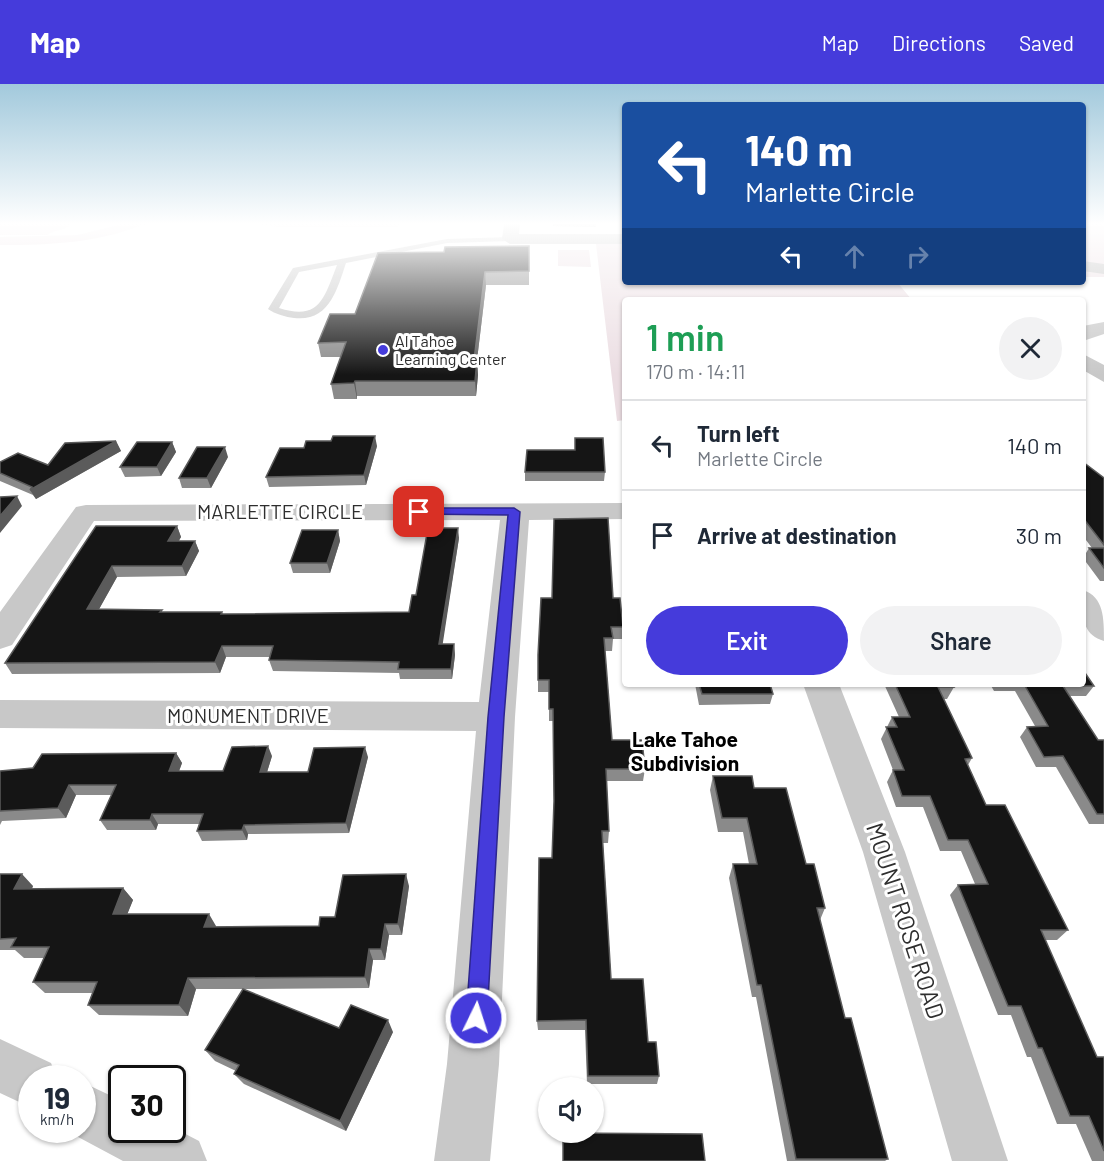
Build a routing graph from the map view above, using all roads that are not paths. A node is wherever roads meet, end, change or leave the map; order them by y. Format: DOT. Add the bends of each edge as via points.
graph roads {
  1 [pos="293,274"];
  2 [pos="337,274"];
  3 [pos="1104,328"];
  4 [pos="1086,332"];
  5 [pos="1086,362"];
  6 [pos="1104,375"];
  7 [pos="622,511"];
  8 [pos="514,512"];
  9 [pos="1086,605"];
  10 [pos="1104,629"];
  11 [pos="0,637"];
  12 [pos="822,687"];
  13 [pos="0,714"];
  14 [pos="496,717"];
  15 [pos="0,1065"];
  16 [pos="18,1075"];
  17 [pos="96,1117"];
  18 [pos="179,1161"];
  19 [pos="462,1161"];
  20 [pos="980,1161"];
  1 -- 2 [label="lane" via="273,309 287,315 312,315 325,307"];
  3 -- 4 [label="street"];
  5 -- 6 [label="street"];
  7 -- 8 [label="street, MARLETTE CIRCLE"];
  8 -- 11 [label="street, MARLETTE CIRCLE" via="86,513"];
  8 -- 14 [label="street"];
  9 -- 10 [label="street"];
  12 -- 20 [label="street, MOUNT ROSE ROAD" via="885,852"];
  13 -- 14 [label="street, MONUMENT DRIVE"];
  14 -- 19 [label="street" via="473,1064"];
  15 -- 16 [label="street"];
  17 -- 18 [label="street"];
}
